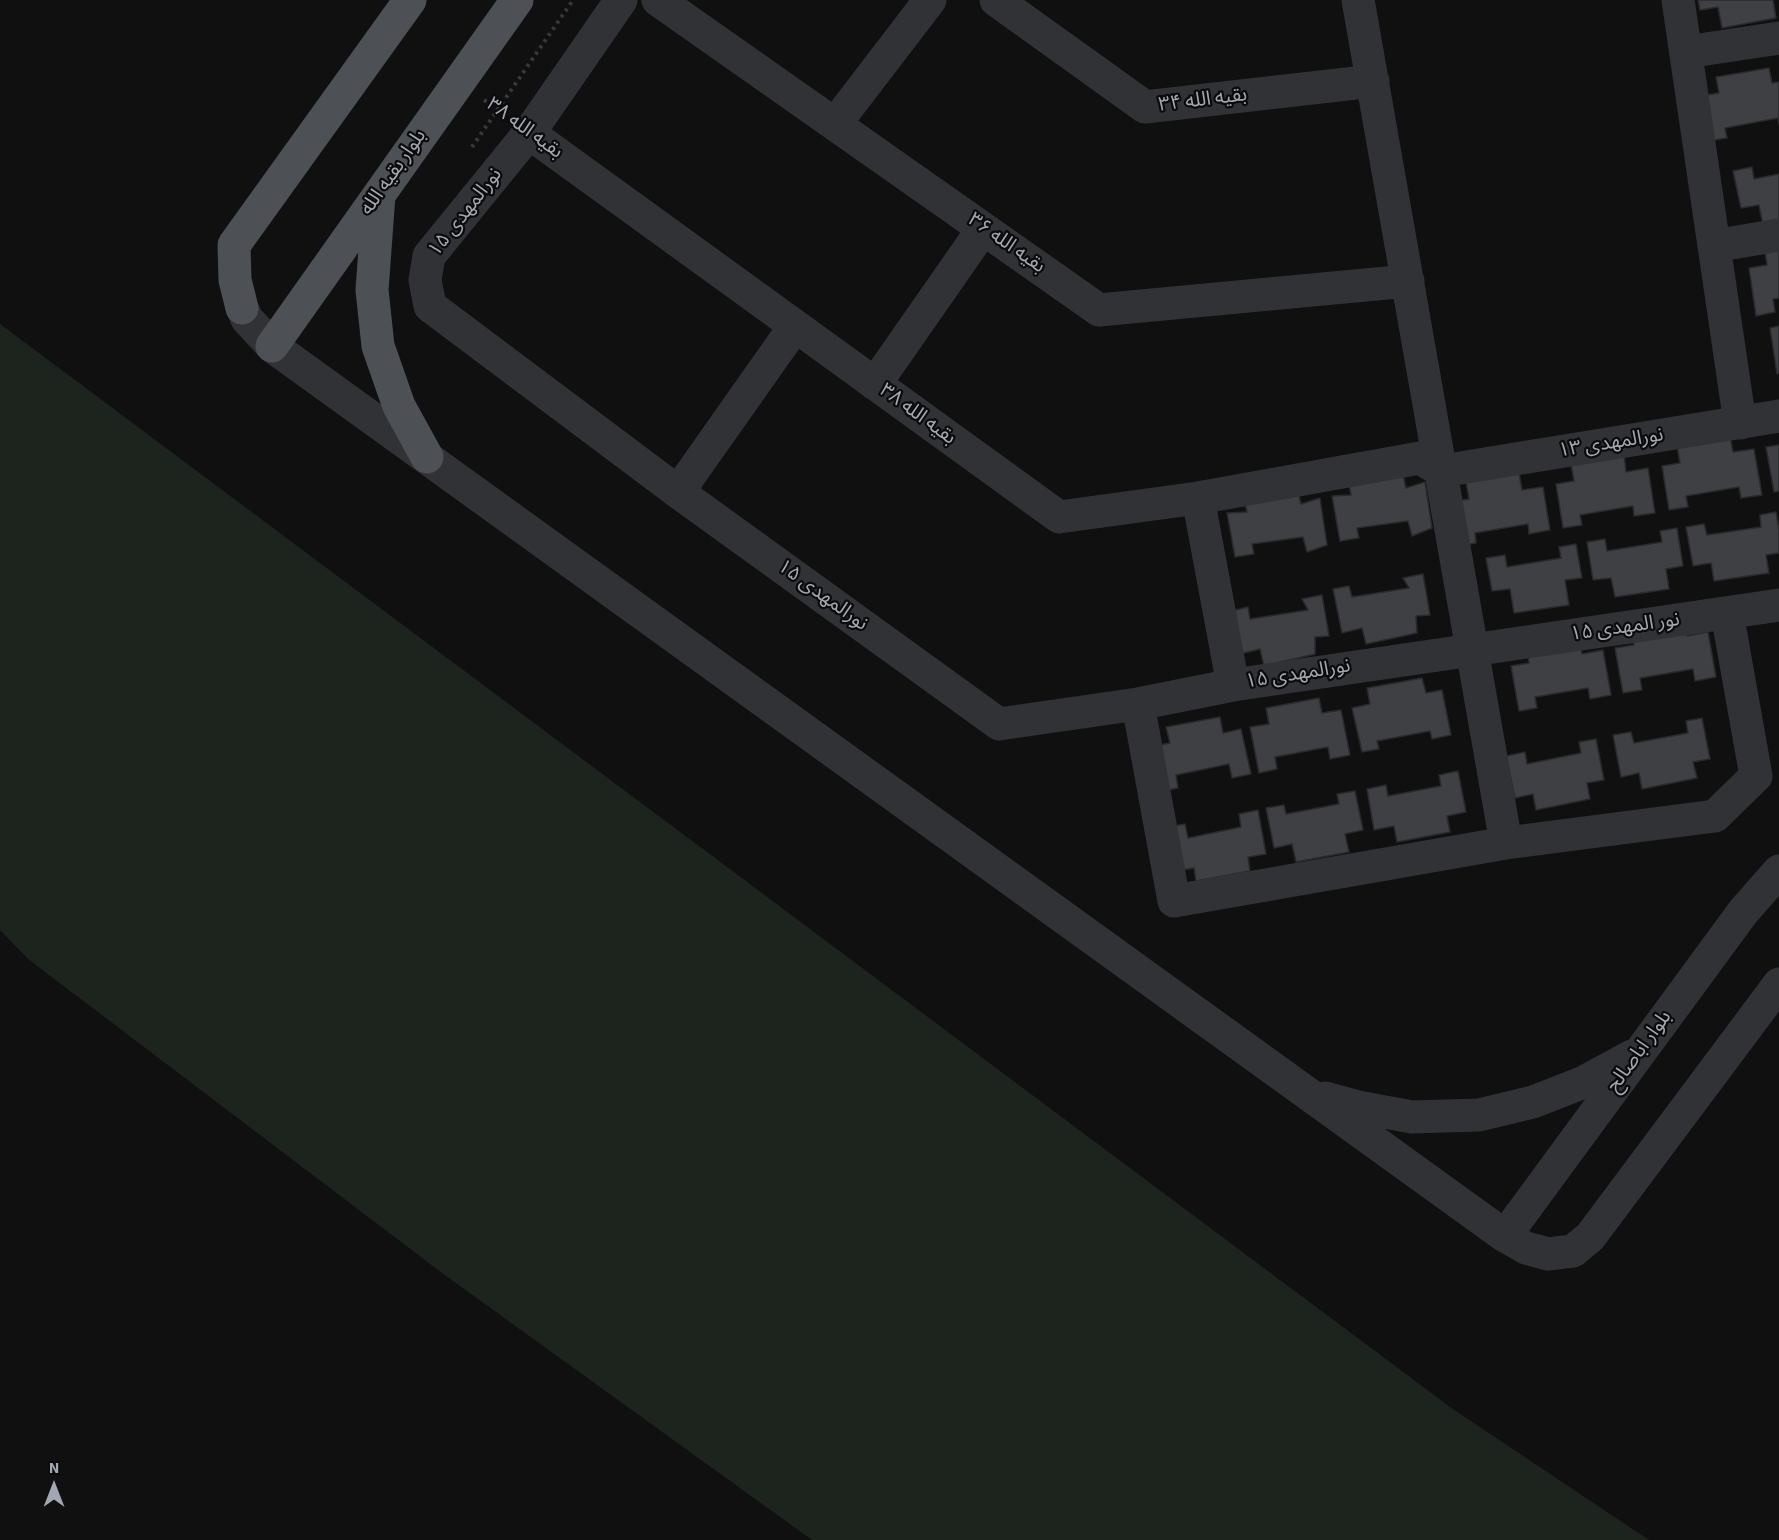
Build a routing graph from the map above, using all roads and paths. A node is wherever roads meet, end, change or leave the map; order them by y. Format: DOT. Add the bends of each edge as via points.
graph roads {
  1 [pos="410,0"];
  2 [pos="517,0"];
  3 [pos="573,0"];
  4 [pos="621,0"];
  5 [pos="658,0"];
  6 [pos="930,0"];
  7 [pos="996,0"];
  8 [pos="1358,0"];
  9 [pos="1678,0"];
  10 [pos="1779,38"];
  11 [pos="1686,52"];
  12 [pos="1373,81"];
  13 [pos="459,82"];
  14 [pos="498,110"];
  15 [pos="835,124"];
  16 [pos="529,133"];
  17 [pos="471,148"];
  18 [pos="379,195"];
  19 [pos="983,229"];
  20 [pos="1779,235"];
  21 [pos="1714,246"];
  22 [pos="1408,281"];
  23 [pos="242,308"];
  24 [pos="795,326"];
  25 [pos="272,346"];
  26 [pos="875,384"];
  27 [pos="1779,416"];
  28 [pos="1740,423"];
  29 [pos="427,457"];
  30 [pos="1442,471"];
  31 [pos="678,492"];
  32 [pos="1198,498"];
  33 [pos="1779,605"];
  34 [pos="1727,613"];
  35 [pos="1471,649"];
  36 [pos="1233,685"];
  37 [pos="1138,704"];
  38 [pos="1506,843"];
  39 [pos="1779,871"];
  40 [pos="1779,984"];
  41 [pos="1641,1051"];
  42 [pos="1306,1092"];
  43 [pos="1505,1236"];
  1 -- 23 [label="main road" via="234,245"];
  2 -- 13 [label="main road, بلوار بقیه الله"];
  3 -- 14 [label="path"];
  4 -- 16 [label="street"];
  5 -- 15 [label="street, بقیه الله ۳۶"];
  6 -- 15 [label="street"];
  7 -- 12 [label="street, بقیه الله ۳۴" via="1145,107"];
  8 -- 12 [label="street"];
  9 -- 11 [label="street"];
  10 -- 11 [label="street"];
  11 -- 21 [label="street"];
  12 -- 22 [label="street"];
  13 -- 14 [label="path, بقیه الله ۳۸"];
  13 -- 18 [label="main road, بلوار بقیه الله"];
  14 -- 16 [label="path, بقیه الله ۳۸"];
  14 -- 17 [label="path"];
  15 -- 19 [label="street, بقیه الله ۳۶"];
  16 -- 24 [label="street, بقیه الله ۳۸"];
  16 -- 31 [label="street, نورالمهدی ۱۵" via="429,256 425,280 430,306"];
  18 -- 25 [label="main road, بلوار بقیه الله"];
  18 -- 29 [label="main road" via="372,290 378,346 399,406"];
  19 -- 22 [label="street, بقیه الله ۳۶" via="1099,310"];
  19 -- 26 [label="street"];
  20 -- 21 [label="street"];
  21 -- 28 [label="street"];
  22 -- 30 [label="street"];
  23 -- 25 [label="street"];
  24 -- 26 [label="street, بقیه الله ۳۸"];
  24 -- 31 [label="street"];
  25 -- 29 [label="street"];
  26 -- 32 [label="street, بقیه الله ۳۸" via="1059,517"];
  27 -- 28 [label="street, نورالمهدی ۱۳"];
  28 -- 30 [label="street, نورالمهدی ۱۳"];
  29 -- 42 [label="street"];
  30 -- 32 [label="street, بقیه الله ۳۸" via="1420,458"];
  30 -- 35 [label="street"];
  31 -- 37 [label="street, نورالمهدی ۱۵" via="999,724"];
  32 -- 36 [label="street"];
  33 -- 34 [label="street, نور المهدی ۱۵"];
  34 -- 35 [label="street, نور المهدی ۱۵"];
  34 -- 38 [label="street" via="1756,776 1715,816"];
  35 -- 36 [label="street, نورالمهدی ۱۵"];
  35 -- 38 [label="street"];
  36 -- 37 [label="street, نورالمهدی ۱۵"];
  37 -- 38 [label="street" via="1174,901"];
  39 -- 41 [label="street, بلوار اباصالح" via="1743,912"];
  40 -- 43 [label="street" via="1590,1237 1573,1251 1548,1254"];
  41 -- 42 [label="street" via="1584,1082 1533,1102 1479,1115 1412,1117"];
  41 -- 43 [label="street, بلوار اباصالح"];
  42 -- 43 [label="street"];
}
